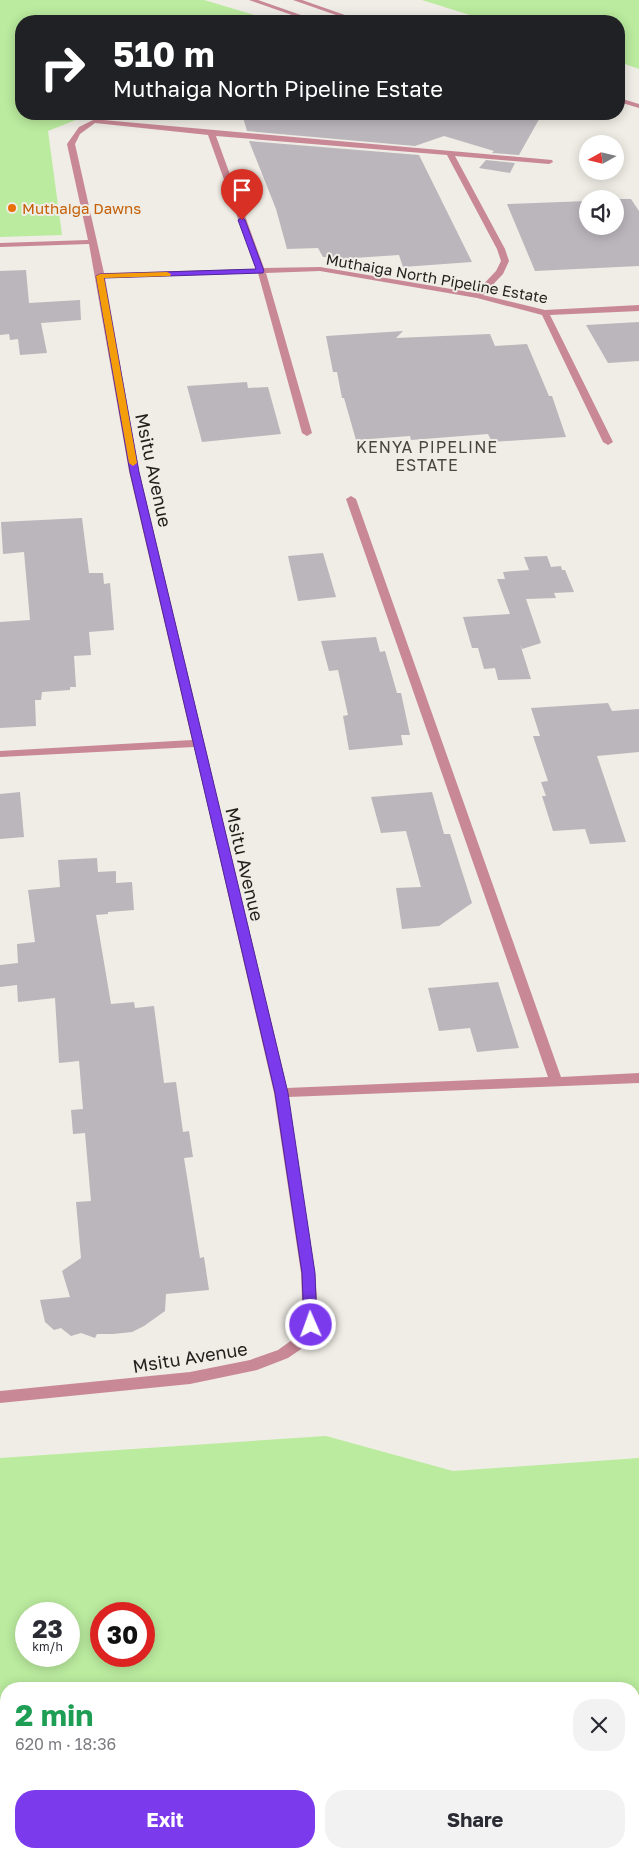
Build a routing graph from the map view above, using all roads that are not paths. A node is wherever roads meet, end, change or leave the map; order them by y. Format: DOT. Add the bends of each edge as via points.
graph roads {
  1 [pos="252,0"];
  2 [pos="296,0"];
  3 [pos="297,15"];
  4 [pos="341,15"];
  5 [pos="625,102"];
  6 [pos="639,106"];
  7 [pos="94,120"];
  8 [pos="211,134"];
  9 [pos="450,154"];
  10 [pos="550,162"];
  11 [pos="92,242"];
  12 [pos="0,244"];
  13 [pos="261,271"];
  14 [pos="100,276"];
  15 [pos="477,296"];
  16 [pos="639,308"];
  17 [pos="545,313"];
  18 [pos="307,433"];
  19 [pos="608,442"];
  20 [pos="351,499"];
  21 [pos="199,743"];
  22 [pos="0,754"];
  23 [pos="639,1078"];
  24 [pos="556,1082"];
  25 [pos="281,1093"];
  26 [pos="0,1397"];
  1 -- 3 [label="street"];
  2 -- 4 [label="street"];
  5 -- 6 [label="street"];
  7 -- 8 [label="street"];
  7 -- 11 [label="street, Msitu Avenue" via="75,133 71,144"];
  8 -- 9 [label="street"];
  8 -- 13 [label="street"];
  9 -- 10 [label="street"];
  9 -- 15 [label="street" via="505,261 500,272"];
  11 -- 12 [label="street"];
  11 -- 14 [label="street, Msitu Avenue"];
  13 -- 14 [label="street, Muthaiga North Pipeline Estate"];
  13 -- 15 [label="street, Muthaiga North Pipeline Estate" via="320,269"];
  13 -- 18 [label="street"];
  14 -- 21 [label="street, Msitu Avenue" via="134,472"];
  15 -- 17 [label="street, Muthaiga North Pipeline Estate"];
  16 -- 17 [label="street, Muthaiga North Pipeline Estate"];
  17 -- 19 [label="street"];
  20 -- 24 [label="street"];
  21 -- 22 [label="street"];
  21 -- 25 [label="street, Msitu Avenue"];
  23 -- 24 [label="street"];
  24 -- 25 [label="street"];
  25 -- 26 [label="street, Msitu Avenue" via="308,1273 311,1325 305,1339 283,1354 252,1366 199,1376"];
}
